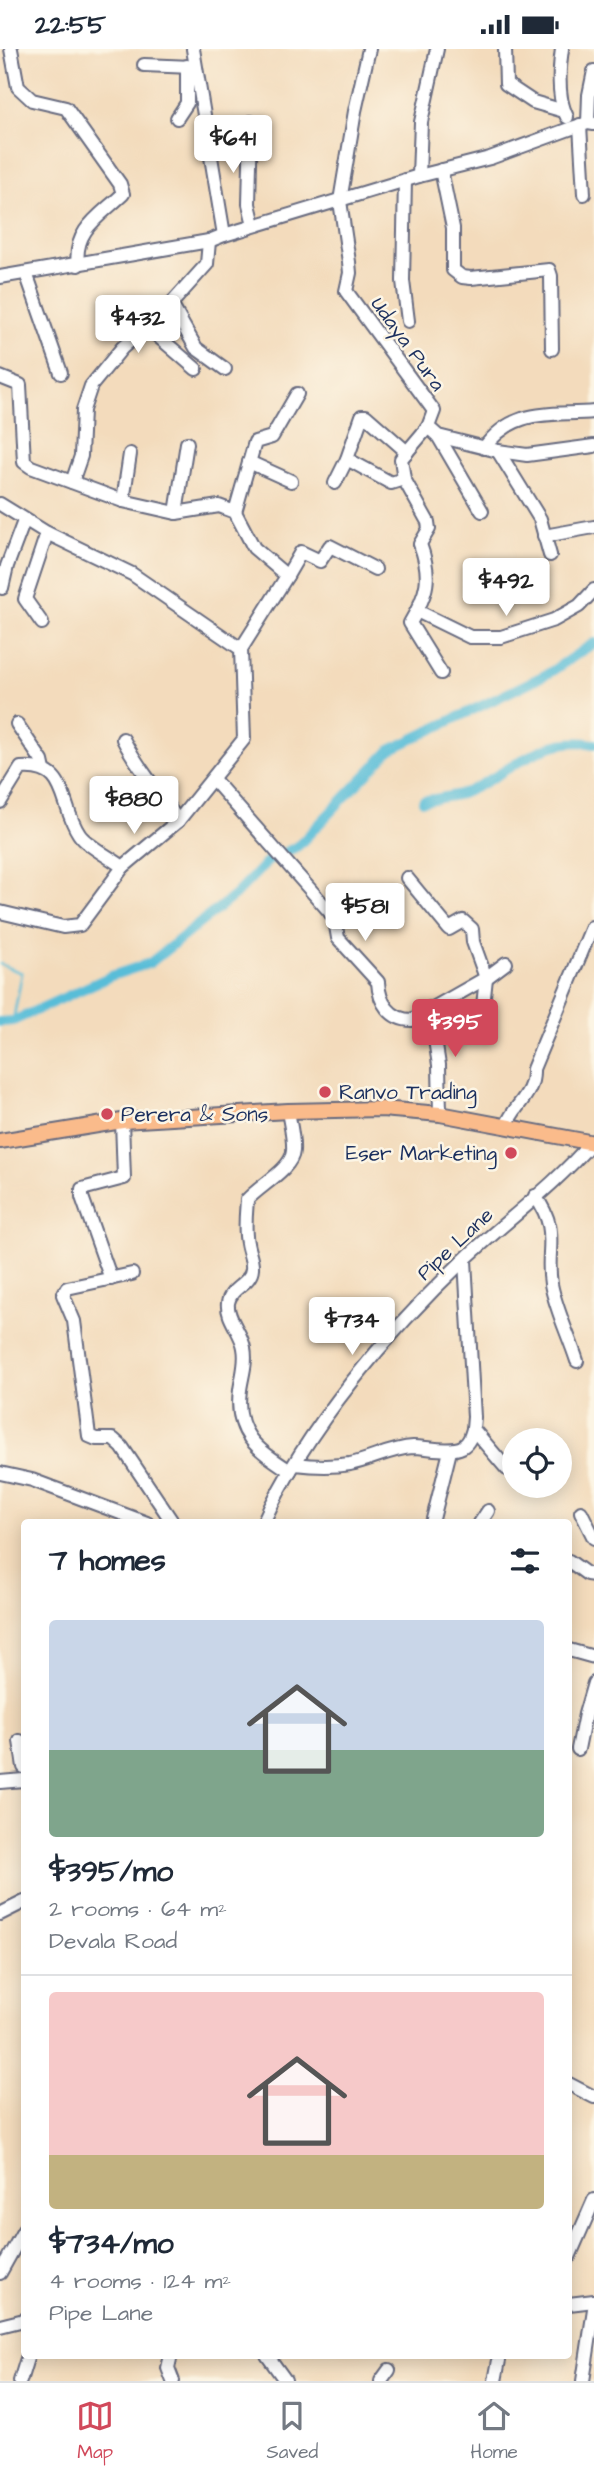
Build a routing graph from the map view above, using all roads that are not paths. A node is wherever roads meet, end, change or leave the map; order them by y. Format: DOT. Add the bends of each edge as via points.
graph roads {
  1 [pos="11,49"];
  2 [pos="193,49"];
  3 [pos="369,49"];
  4 [pos="437,49"];
  5 [pos="505,49"];
  6 [pos="562,49"];
  7 [pos="144,65"];
  8 [pos="191,67"];
  9 [pos="594,72"];
  10 [pos="564,111"];
  11 [pos="177,118"];
  12 [pos="251,122"];
  13 [pos="584,125"];
  14 [pos="441,170"];
  15 [pos="419,176"];
  16 [pos="405,180"];
  17 [pos="584,194"];
  18 [pos="340,201"];
  19 [pos="254,225"];
  20 [pos="224,235"];
  21 [pos="209,241"];
  22 [pos="78,265"];
  23 [pos="26,273"];
  24 [pos="0,277"];
  25 [pos="171,304"];
  26 [pos="408,321"];
  27 [pos="146,326"];
  28 [pos="552,349"];
  29 [pos="196,369"];
  30 [pos="225,369"];
  31 [pos="61,373"];
  32 [pos="0,377"];
  33 [pos="298,394"];
  34 [pos="594,412"];
  35 [pos="433,432"];
  36 [pos="187,443"];
  37 [pos="594,446"];
  38 [pos="484,448"];
  39 [pos="407,451"];
  40 [pos="498,451"];
  41 [pos="130,454"];
  42 [pos="347,459"];
  43 [pos="249,462"];
  44 [pos="404,479"];
  45 [pos="291,481"];
  46 [pos="72,482"];
  47 [pos="335,483"];
  48 [pos="123,501"];
  49 [pos="0,504"];
  50 [pos="234,512"];
  51 [pos="482,512"];
  52 [pos="177,513"];
  53 [pos="24,521"];
  54 [pos="594,527"];
  55 [pos="47,533"];
  56 [pos="544,536"];
  57 [pos="550,555"];
  58 [pos="375,569"];
  59 [pos="287,576"];
  60 [pos="2,588"];
  61 [pos="594,590"];
  62 [pos="417,611"];
  63 [pos="42,623"];
  64 [pos="241,649"];
  65 [pos="442,673"];
  66 [pos="17,724"];
  67 [pos="123,739"];
  68 [pos="44,769"];
  69 [pos="213,779"];
  70 [pos="0,802"];
  71 [pos="178,821"];
  72 [pos="123,867"];
  73 [pos="407,878"];
  74 [pos="0,912"];
  75 [pos="592,927"];
  76 [pos="506,963"];
  77 [pos="486,978"];
  78 [pos="430,1008"];
  79 [pos="482,1015"];
  80 [pos="288,1111"];
  81 [pos="440,1114"];
  82 [pos="122,1121"];
  83 [pos="506,1126"];
  84 [pos="0,1141"];
  85 [pos="593,1142"];
  86 [pos="535,1196"];
  87 [pos="465,1260"];
  88 [pos="132,1274"];
  89 [pos="111,1279"];
  90 [pos="577,1361"];
  91 [pos="473,1429"];
  92 [pos="450,1451"];
  93 [pos="502,1465"];
  94 [pos="292,1467"];
  95 [pos="0,1473"];
  96 [pos="581,1513"];
  97 [pos="136,1519"];
  98 [pos="170,1519"];
  99 [pos="265,1519"];
  100 [pos="433,1519"];
  101 [pos="594,1538"];
  102 [pos="572,1563"];
  103 [pos="594,1575"];
  104 [pos="572,1651"];
  105 [pos="594,1657"];
  106 [pos="594,1682"];
  107 [pos="20,1741"];
  108 [pos="21,1748"];
  109 [pos="578,1749"];
  110 [pos="21,1780"];
  111 [pos="0,1782"];
  112 [pos="21,1904"];
  113 [pos="0,1914"];
  114 [pos="572,2086"];
  115 [pos="594,2097"];
  116 [pos="594,2200"];
  117 [pos="21,2235"];
  118 [pos="572,2250"];
  119 [pos="0,2273"];
  120 [pos="594,2301"];
  121 [pos="572,2304"];
  122 [pos="594,2309"];
  123 [pos="21,2321"];
  124 [pos="0,2326"];
  125 [pos="27,2359"];
  126 [pos="170,2359"];
  127 [pos="270,2359"];
  128 [pos="499,2359"];
  129 [pos="389,2370"];
  130 [pos="285,2380"];
  131 [pos="20,2381"];
  132 [pos="173,2381"];
  133 [pos="381,2381"];
  134 [pos="495,2381"];
  135 [pos="583,2381"];
  1 -- 22 [label="street" via="18,87 33,100 66,109 120,184 123,194 81,234"];
  2 -- 8 [label="street"];
  3 -- 18 [label="street"];
  4 -- 15 [label="street" via="421,122"];
  5 -- 10 [label="street" via="506,84 533,102"];
  6 -- 10 [label="street" via="559,70"];
  7 -- 8 [label="street"];
  8 -- 11 [label="street" via="187,103"];
  8 -- 20 [label="street"];
  9 -- 13 [label="street"];
  10 -- 13 [label="street"];
  12 -- 19 [label="street"];
  13 -- 14 [label="street"];
  13 -- 17 [label="street"];
  14 -- 15 [label="street"];
  14 -- 28 [label="street" via="453,228 453,271 471,278 549,270"];
  15 -- 16 [label="street"];
  16 -- 18 [label="street"];
  16 -- 26 [label="street" via="402,281"];
  18 -- 19 [label="street"];
  18 -- 35 [label="street, Udaya Pura" via="350,273 346,291 434,411"];
  19 -- 20 [label="street"];
  20 -- 21 [label="street"];
  21 -- 22 [label="street"];
  21 -- 25 [label="street" via="207,264"];
  22 -- 23 [label="street"];
  23 -- 24 [label="street"];
  23 -- 31 [label="street"];
  25 -- 27 [label="street"];
  25 -- 30 [label="street" via="196,348"];
  27 -- 29 [label="street"];
  27 -- 46 [label="street" via="91,386 83,410 81,456"];
  32 -- 46 [label="street" via="20,385 24,462"];
  33 -- 43 [label="street" via="272,437 254,442"];
  34 -- 38 [label="street" via="516,419 493,435"];
  35 -- 38 [label="street"];
  35 -- 39 [label="street"];
  35 -- 51 [label="street"];
  36 -- 52 [label="street"];
  37 -- 40 [label="street" via="527,455"];
  38 -- 40 [label="street"];
  39 -- 42 [label="street" via="366,415"];
  39 -- 44 [label="street" via="401,459"];
  40 -- 56 [label="street" via="540,519"];
  41 -- 48 [label="street"];
  42 -- 44 [label="street" via="391,483"];
  42 -- 47 [label="street"];
  43 -- 45 [label="street"];
  43 -- 50 [label="street"];
  44 -- 62 [label="street" via="429,529 420,544 428,579"];
  46 -- 48 [label="street"];
  48 -- 52 [label="street"];
  49 -- 53 [label="street"];
  50 -- 52 [label="street" via="219,506"];
  50 -- 59 [label="street" via="254,548"];
  53 -- 55 [label="street"];
  53 -- 60 [label="street"];
  54 -- 56 [label="street"];
  55 -- 63 [label="street" via="25,599"];
  55 -- 64 [label="street" via="132,574"];
  56 -- 57 [label="street"];
  58 -- 59 [label="street" via="330,546 320,561 301,552"];
  59 -- 64 [label="street"];
  61 -- 62 [label="street" via="554,620 501,637 470,637"];
  62 -- 65 [label="street" via="411,628"];
  64 -- 69 [label="street" via="244,739"];
  66 -- 68 [label="street"];
  67 -- 71 [label="street"];
  68 -- 70 [label="street" via="21,768"];
  68 -- 72 [label="street" via="61,785 80,836"];
  69 -- 71 [label="street"];
  69 -- 78 [label="street" via="329,911 338,938 378,982 378,994 392,1016 411,1020"];
  71 -- 72 [label="street"];
  72 -- 74 [label="street" via="80,925 63,927"];
  73 -- 77 [label="street" via="449,929 463,921 472,929"];
  75 -- 83 [label="street" via="533,1069 529,1093"];
  76 -- 77 [label="street"];
  77 -- 78 [label="street"];
  77 -- 79 [label="street"];
  78 -- 81 [label="street" via="439,1065"];
  80 -- 81 [label="main road" via="382,1109"];
  80 -- 82 [label="main road"];
  80 -- 94 [label="street" via="292,1158 247,1199 246,1240 253,1269 230,1295 228,1310 246,1357 240,1388 242,1425 261,1452"];
  81 -- 83 [label="main road"];
  82 -- 84 [label="main road"];
  82 -- 89 [label="street" via="124,1178 82,1189"];
  83 -- 85 [label="main road"];
  85 -- 86 [label="street, Pipe Lane"];
  86 -- 87 [label="street, Pipe Lane"];
  86 -- 90 [label="street" via="550,1227 551,1286"];
  87 -- 91 [label="street"];
  87 -- 94 [label="street, Pipe Lane" via="375,1355"];
  88 -- 89 [label="street"];
  89 -- 98 [label="street" via="67,1288 63,1295 74,1321 89,1436 113,1439 122,1447"];
  91 -- 92 [label="street" via="463,1447"];
  91 -- 93 [label="street"];
  92 -- 94 [label="street" via="405,1447 349,1464"];
  92 -- 100 [label="street"];
  94 -- 99 [label="street, Pipe Lane"];
  95 -- 97 [label="street" via="32,1480"];
  96 -- 101 [label="street"];
  102 -- 103 [label="street"];
  104 -- 105 [label="street"];
  106 -- 109 [label="street"];
  107 -- 108 [label="street"];
  110 -- 111 [label="street"];
  112 -- 113 [label="street"];
  114 -- 115 [label="street"];
  116 -- 118 [label="street"];
  117 -- 119 [label="street"];
  120 -- 121 [label="street"];
  122 -- 135 [label="street"];
  123 -- 124 [label="street"];
  125 -- 131 [label="street"];
  126 -- 132 [label="street"];
  127 -- 130 [label="street"];
  128 -- 134 [label="street"];
  129 -- 133 [label="street"];
}
